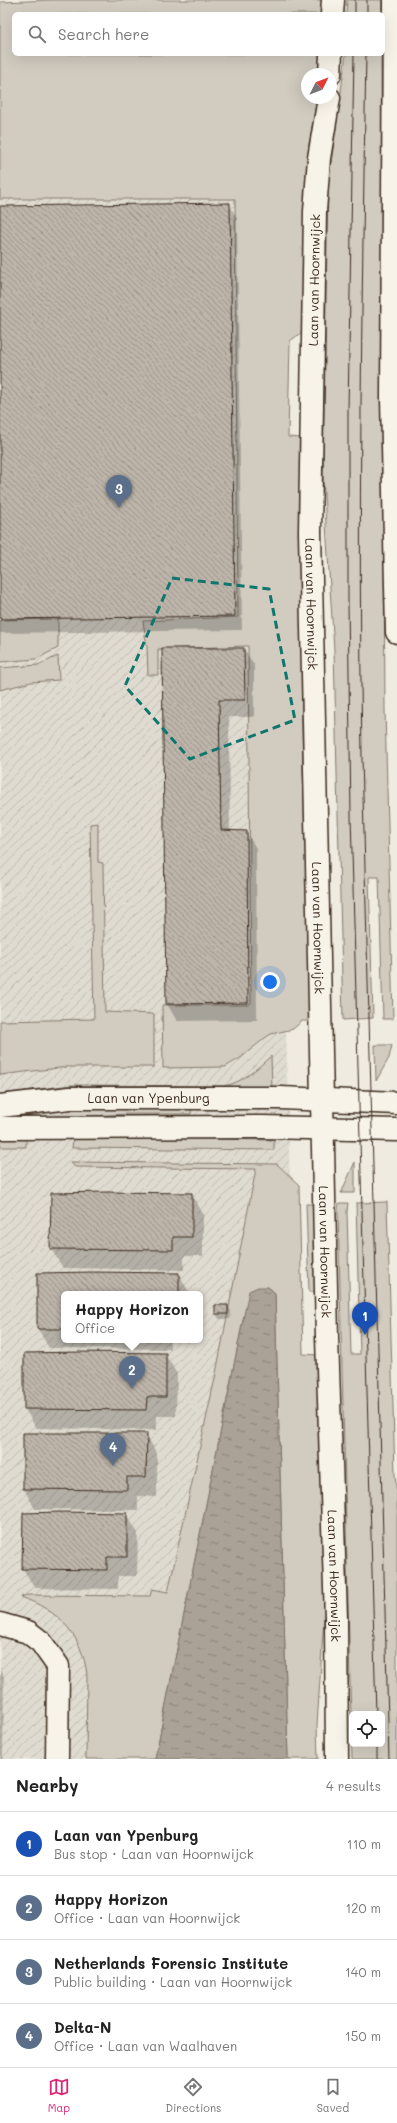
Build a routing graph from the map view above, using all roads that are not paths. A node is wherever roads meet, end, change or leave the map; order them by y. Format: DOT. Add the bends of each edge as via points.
graph roads {
  1 [pos="332,0"];
  2 [pos="394,0"];
  3 [pos="332,12"];
  4 [pos="331,56"];
  5 [pos="330,68"];
  6 [pos="328,104"];
  7 [pos="397,632"];
  8 [pos="322,1101"];
  9 [pos="397,1103"];
  10 [pos="0,1106"];
  11 [pos="0,1128"];
  12 [pos="322,1128"];
  13 [pos="397,1130"];
  14 [pos="0,1624"];
  15 [pos="57,1759"];
  16 [pos="337,1759"];
  1 -- 3 [label="main road"];
  2 -- 7 [label="main road" via="392,398"];
  4 -- 5 [label="main road"];
  6 -- 8 [label="main road, Laan van Hoornwijck" via="319,158 315,211 310,532"];
  8 -- 9 [label="main road, Laan van Ypenburg"];
  8 -- 10 [label="main road, Laan van Ypenburg" via="281,1098 70,1098"];
  8 -- 12 [label="main road, Laan van Hoornwijck"];
  11 -- 12 [label="main road"];
  12 -- 13 [label="main road"];
  12 -- 16 [label="main road, Laan van Hoornwijck" via="336,1619"];
  14 -- 15 [label="main road" via="28,1632 41,1642 58,1666"];
}
